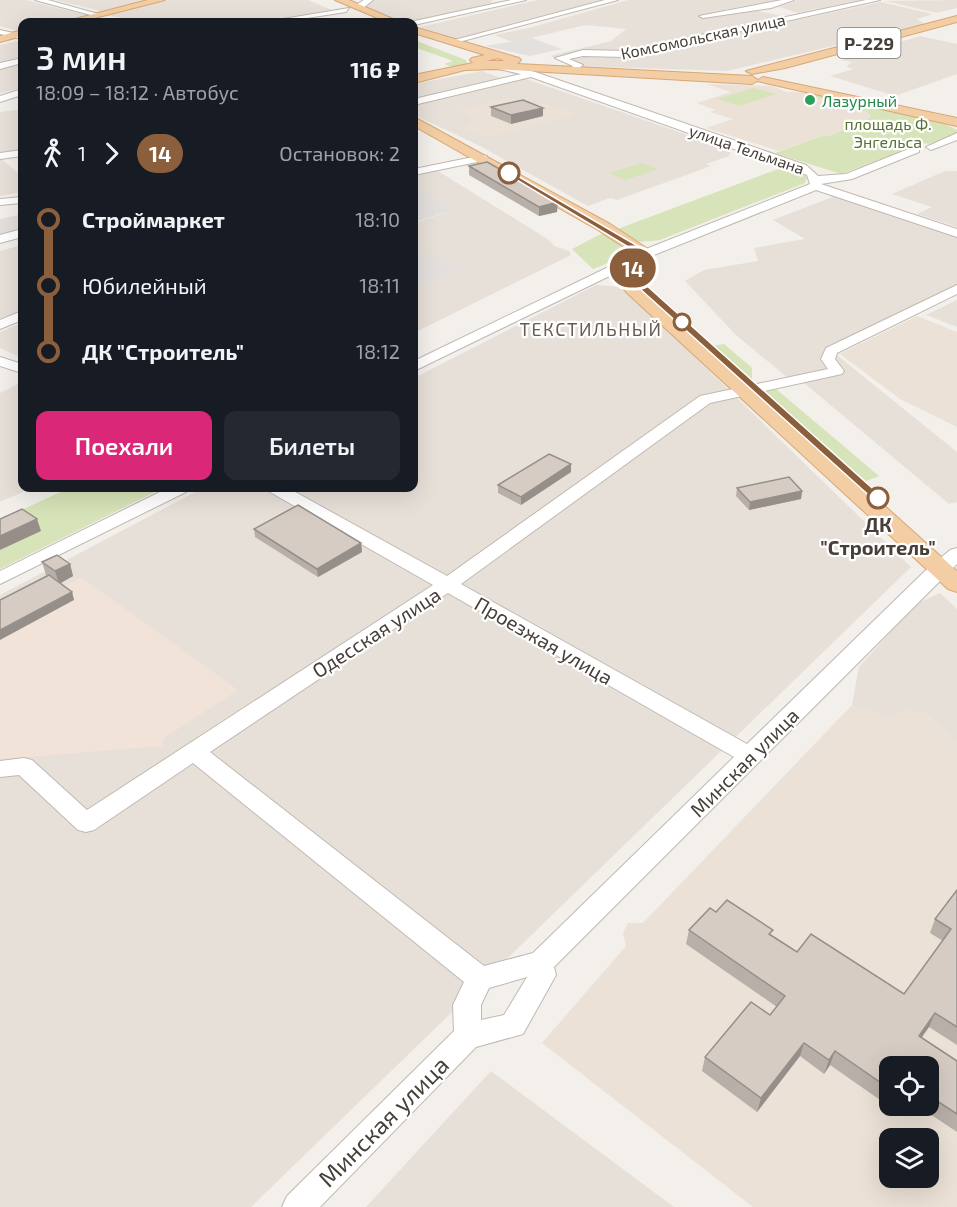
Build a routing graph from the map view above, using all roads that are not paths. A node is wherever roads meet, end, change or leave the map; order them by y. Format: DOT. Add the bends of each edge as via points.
graph roads {
  1 [pos="39,0"];
  2 [pos="160,0"];
  3 [pos="321,0"];
  4 [pos="340,0"];
  5 [pos="369,0"];
  6 [pos="495,0"];
  7 [pos="522,0"];
  8 [pos="614,0"];
  9 [pos="790,0"];
  10 [pos="876,0"];
  11 [pos="489,7"];
  12 [pos="359,8"];
  13 [pos="345,10"];
  14 [pos="98,15"];
  15 [pos="703,16"];
  16 [pos="85,18"];
  17 [pos="110,18"];
  18 [pos="294,18"];
  19 [pos="366,18"];
  20 [pos="385,18"];
  21 [pos="957,19"];
  22 [pos="418,22"];
  23 [pos="418,31"];
  24 [pos="0,32"];
  25 [pos="18,35"];
  26 [pos="18,35"];
  27 [pos="418,38"];
  28 [pos="0,39"];
  29 [pos="451,42"];
  30 [pos="18,62"];
  31 [pos="502,63"];
  32 [pos="0,66"];
  33 [pos="573,70"];
  34 [pos="603,72"];
  35 [pos="779,72"];
  36 [pos="753,76"];
  37 [pos="418,78"];
  38 [pos="561,84"];
  39 [pos="797,86"];
  40 [pos="18,93"];
  41 [pos="0,100"];
  42 [pos="418,100"];
  43 [pos="18,101"];
  44 [pos="957,122"];
  45 [pos="418,123"];
  46 [pos="957,136"];
  47 [pos="931,147"];
  48 [pos="915,150"];
  49 [pos="18,154"];
  50 [pos="0,156"];
  51 [pos="483,158"];
  52 [pos="418,171"];
  53 [pos="816,182"];
  54 [pos="18,200"];
  55 [pos="0,202"];
  56 [pos="957,233"];
  57 [pos="18,234"];
  58 [pos="0,239"];
  59 [pos="633,260"];
  60 [pos="957,289"];
  61 [pos="18,317"];
  62 [pos="0,325"];
  63 [pos="0,361"];
  64 [pos="418,365"];
  65 [pos="18,368"];
  66 [pos="18,368"];
  67 [pos="0,376"];
  68 [pos="750,390"];
  69 [pos="172,492"];
  70 [pos="283,492"];
  71 [pos="952,567"];
  72 [pos="0,578"];
  73 [pos="447,585"];
  74 [pos="194,752"];
  75 [pos="750,756"];
  76 [pos="0,770"];
  77 [pos="540,964"];
  78 [pos="480,979"];
  79 [pos="468,1036"];
  80 [pos="298,1207"];
  1 -- 14 [label="street"];
  2 -- 14 [label="main road"];
  3 -- 13 [label="main road"];
  4 -- 12 [label="main road"];
  5 -- 12 [label="street"];
  6 -- 11 [label="street"];
  7 -- 11 [label="street"];
  8 -- 29 [label="street"];
  9 -- 15 [label="street"];
  10 -- 33 [label="street, Комсомольская улица" via="625,54 583,53 560,58 579,65"];
  11 -- 22 [label="street"];
  12 -- 20 [label="main road"];
  13 -- 18 [label="street"];
  13 -- 19 [label="main road"];
  14 -- 16 [label="main road"];
  14 -- 17 [label="main road"];
  21 -- 35 [label="main road, Р-229"];
  23 -- 29 [label="main road, улица Тельмана"];
  24 -- 25 [label="street"];
  26 -- 28 [label="main road"];
  27 -- 31 [label="main road, улица Тельмана"];
  29 -- 31 [label="main road, улица Тельмана"];
  30 -- 32 [label="street"];
  31 -- 33 [label="main road, Р-229"];
  31 -- 33 [label="main road, Р-229"];
  31 -- 37 [label="main road, Р-229"];
  31 -- 38 [label="street, улица Тельмана"];
  31 -- 42 [label="street"];
  33 -- 34 [label="main road, Р-229"];
  34 -- 36 [label="main road, Р-229"];
  34 -- 38 [label="street" via="566,75 559,79"];
  35 -- 36 [label="main road, Р-229"];
  35 -- 39 [label="main road"];
  36 -- 39 [label="main road"];
  38 -- 53 [label="street, улица Тельмана" via="802,167 812,173"];
  39 -- 44 [label="main road"];
  40 -- 41 [label="street"];
  41 -- 43 [label="street"];
  45 -- 51 [label="main road"];
  46 -- 47 [label="street"];
  48 -- 53 [label="street" via="848,177"];
  49 -- 50 [label="street"];
  51 -- 52 [label="street"];
  51 -- 59 [label="main road"];
  53 -- 56 [label="street, улица Тельмана"];
  53 -- 59 [label="street"];
  54 -- 55 [label="street"];
  57 -- 58 [label="street"];
  59 -- 64 [label="street"];
  59 -- 68 [label="main road" via="625,279 632,288"];
  60 -- 68 [label="street, Одесская улица" via="831,351 828,358 837,371"];
  61 -- 62 [label="street"];
  63 -- 65 [label="street"];
  66 -- 67 [label="street"];
  68 -- 71 [label="main road"];
  68 -- 73 [label="street, Одесская улица" via="705,399"];
  69 -- 72 [label="street"];
  70 -- 73 [label="street, Проезжая улица"];
  71 -- 75 [label="street, Минская улица"];
  73 -- 74 [label="street, Одесская улица"];
  73 -- 75 [label="street, Проезжая улица"];
  74 -- 76 [label="street, Одесская улица" via="86,823 24,766"];
  74 -- 78 [label="street"];
  75 -- 77 [label="street, Минская улица"];
  77 -- 78 [label="street"];
  77 -- 79 [label="street" via="543,975 513,1025"];
  78 -- 79 [label="street" via="467,1005"];
  79 -- 80 [label="street, Минская улица"];
}
